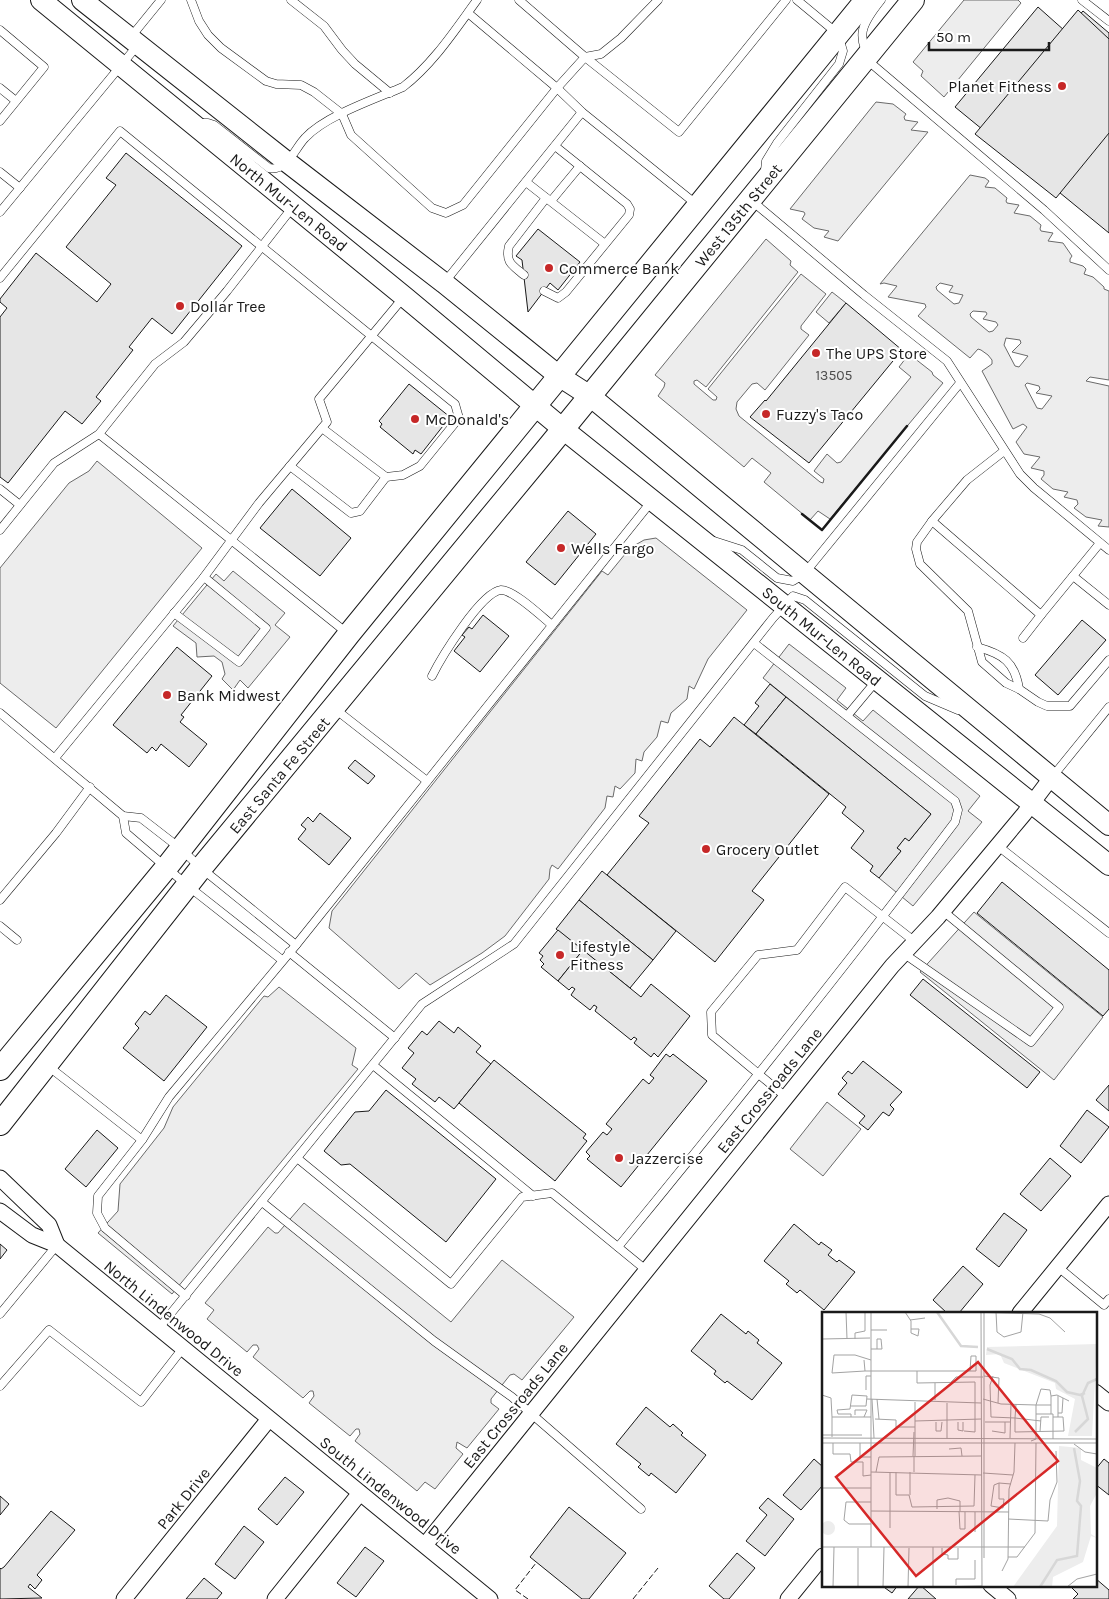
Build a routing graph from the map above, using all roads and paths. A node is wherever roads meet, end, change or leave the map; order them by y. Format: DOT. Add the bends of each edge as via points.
graph roads {
  1 [pos="41,0"];
  2 [pos="82,0"];
  3 [pos="161,0"];
  4 [pos="191,0"];
  5 [pos="291,0"];
  6 [pos="477,0"];
  7 [pos="519,0"];
  8 [pos="658,0"];
  9 [pos="786,0"];
  10 [pos="796,0"];
  11 [pos="866,0"];
  12 [pos="881,0"];
  13 [pos="913,0"];
  14 [pos="1082,0"];
  15 [pos="468,12"];
  16 [pos="1109,21"];
  17 [pos="0,30"];
  18 [pos="838,34"];
  19 [pos="134,41"];
  20 [pos="867,56"];
  21 [pos="585,57"];
  22 [pos="120,65"];
  23 [pos="0,88"];
  24 [pos="557,88"];
  25 [pos="390,93"];
  26 [pos="16,101"];
  27 [pos="582,112"];
  28 [pos="342,114"];
  29 [pos="0,121"];
  30 [pos="192,124"];
  31 [pos="554,146"];
  32 [pos="287,162"];
  33 [pos="580,166"];
  34 [pos="0,172"];
  35 [pos="526,182"];
  36 [pos="20,188"];
  37 [pos="757,191"];
  38 [pos="549,199"];
  39 [pos="294,206"];
  40 [pos="698,206"];
  41 [pos="0,212"];
  42 [pos="605,244"];
  43 [pos="262,246"];
  44 [pos="1109,270"];
  45 [pos="524,275"];
  46 [pos="0,278"];
  47 [pos="444,283"];
  48 [pos="544,291"];
  49 [pos="404,296"];
  50 [pos="371,334"];
  51 [pos="559,376"];
  52 [pos="960,383"];
  53 [pos="590,396"];
  54 [pos="535,406"];
  55 [pos="322,428"];
  56 [pos="563,429"];
  57 [pos="99,434"];
  58 [pos="1004,451"];
  59 [pos="290,466"];
  60 [pos="386,477"];
  61 [pos="0,489"];
  62 [pos="652,500"];
  63 [pos="20,506"];
  64 [pos="932,521"];
  65 [pos="0,530"];
  66 [pos="697,536"];
  67 [pos="231,540"];
  68 [pos="1100,543"];
  69 [pos="1109,550"];
  70 [pos="804,574"];
  71 [pos="1073,576"];
  72 [pos="204,577"];
  73 [pos="1109,605"];
  74 [pos="784,606"];
  75 [pos="174,613"];
  76 [pos="1042,615"];
  77 [pos="552,625"];
  78 [pos="349,634"];
  79 [pos="1022,638"];
  80 [pos="754,643"];
  81 [pos="977,647"];
  82 [pos="1109,660"];
  83 [pos="432,676"];
  84 [pos="877,680"];
  85 [pos="1019,689"];
  86 [pos="1109,707"];
  87 [pos="334,708"];
  88 [pos="0,713"];
  89 [pos="847,716"];
  90 [pos="983,721"];
  91 [pos="55,758"];
  92 [pos="1051,778"];
  93 [pos="427,781"];
  94 [pos="90,787"];
  95 [pos="1031,804"];
  96 [pos="123,816"];
  97 [pos="1109,825"];
  98 [pos="998,846"];
  99 [pos="181,849"];
  100 [pos="1109,865"];
  101 [pos="166,868"];
  102 [pos="201,868"];
  103 [pos="188,886"];
  104 [pos="0,900"];
  105 [pos="943,911"];
  106 [pos="883,917"];
  107 [pos="0,926"];
  108 [pos="1109,933"];
  109 [pos="17,940"];
  110 [pos="914,941"];
  111 [pos="296,944"];
  112 [pos="289,952"];
  113 [pos="904,953"];
  114 [pos="282,960"];
  115 [pos="395,1038"];
  116 [pos="47,1064"];
  117 [pos="373,1065"];
  118 [pos="0,1069"];
  119 [pos="759,1075"];
  120 [pos="786,1097"];
  121 [pos="0,1124"];
  122 [pos="142,1140"];
  123 [pos="297,1158"];
  124 [pos="0,1178"];
  125 [pos="533,1196"];
  126 [pos="262,1202"];
  127 [pos="1109,1204"];
  128 [pos="0,1211"];
  129 [pos="57,1245"];
  130 [pos="618,1247"];
  131 [pos="1058,1267"];
  132 [pos="646,1270"];
  133 [pos="186,1296"];
  134 [pos="1109,1299"];
  135 [pos="1021,1312"];
  136 [pos="0,1314"];
  137 [pos="160,1328"];
  138 [pos="183,1348"];
  139 [pos="0,1386"];
  140 [pos="1096,1393"];
  141 [pos="1109,1403"];
  142 [pos="531,1413"];
  143 [pos="269,1419"];
  144 [pos="360,1493"];
  145 [pos="641,1509"];
  146 [pos="425,1544"];
  147 [pos="822,1557"];
  148 [pos="992,1586"];
  149 [pos="124,1599"];
  150 [pos="275,1599"];
  151 [pos="490,1599"];
  152 [pos="788,1599"];
  153 [pos="1008,1599"];
  1 -- 22 [label="main road, North Mur-Len Road"];
  2 -- 19 [label="main road, North Mur-Len Road"];
  3 -- 19 [label="lane"];
  4 -- 28 [label="lane" via="199,21 221,48 266,80 276,84 301,85"];
  5 -- 25 [label="lane" via="324,26 355,64"];
  6 -- 15 [label="lane"];
  7 -- 21 [label="lane"];
  8 -- 21 [label="lane" via="621,38 600,54"];
  9 -- 21 [label="lane" via="679,132"];
  10 -- 18 [label="lane"];
  11 -- 18 [label="main road"];
  12 -- 20 [label="lane" via="864,28 861,41"];
  13 -- 20 [label="main road, West 135th Street"];
  14 -- 16 [label="lane"];
  15 -- 24 [label="lane"];
  15 -- 25 [label="lane" via="415,78"];
  17 -- 26 [label="lane" via="44,66"];
  18 -- 37 [label="lane" via="843,51 839,64 777,143 766,161"];
  18 -- 40 [label="main road"];
  19 -- 22 [label="lane"];
  19 -- 32 [label="main road, North Mur-Len Road"];
  20 -- 37 [label="main road, West 135th Street"];
  20 -- 44 [label="lane" via="873,65 1044,210"];
  21 -- 24 [label="lane"];
  22 -- 30 [label="main road, North Mur-Len Road"];
  22 -- 36 [label="lane"];
  23 -- 26 [label="lane"];
  24 -- 27 [label="lane"];
  24 -- 28 [label="lane" via="463,205 446,213 432,208 351,135"];
  25 -- 28 [label="lane"];
  26 -- 29 [label="lane"];
  27 -- 31 [label="lane"];
  27 -- 40 [label="lane"];
  28 -- 32 [label="lane" via="322,123 305,138"];
  30 -- 32 [label="lane" via="214,125 269,168 281,167"];
  30 -- 39 [label="main road, North Mur-Len Road"];
  31 -- 33 [label="lane"];
  31 -- 35 [label="lane"];
  32 -- 47 [label="main road, North Mur-Len Road"];
  33 -- 38 [label="lane"];
  33 -- 42 [label="lane" via="630,209 629,215"];
  34 -- 36 [label="lane"];
  35 -- 38 [label="lane"];
  35 -- 47 [label="lane"];
  36 -- 41 [label="lane"];
  37 -- 52 [label="lane" via="864,295 947,362"];
  37 -- 53 [label="main road, West 135th Street"];
  38 -- 42 [label="lane"];
  38 -- 45 [label="lane" via="509,246 510,262"];
  39 -- 43 [label="lane"];
  39 -- 49 [label="main road, North Mur-Len Road"];
  40 -- 51 [label="main road"];
  42 -- 48 [label="lane" via="566,292 558,298"];
  43 -- 46 [label="lane" via="120,132"];
  43 -- 50 [label="lane"];
  43 -- 57 [label="lane" via="184,342 155,364"];
  47 -- 51 [label="main road, North Mur-Len Road"];
  49 -- 50 [label="lane"];
  49 -- 54 [label="main road, North Mur-Len Road"];
  50 -- 55 [label="lane" via="320,399 327,422"];
  50 -- 60 [label="lane" via="455,404 459,418 420,466 404,475"];
  51 -- 53 [label="main road"];
  51 -- 54 [label="main road"];
  52 -- 58 [label="lane"];
  52 -- 70 [label="lane"];
  53 -- 56 [label="main road, West 135th Street"];
  53 -- 70 [label="main road"];
  54 -- 56 [label="main road, South Mur-Len Road"];
  54 -- 78 [label="main road, East Santa Fe Street"];
  55 -- 59 [label="lane"];
  55 -- 60 [label="lane"];
  56 -- 62 [label="main road, South Mur-Len Road"];
  56 -- 87 [label="main road, East Santa Fe Street"];
  57 -- 63 [label="lane" via="54,463"];
  57 -- 67 [label="lane"];
  58 -- 64 [label="lane" via="967,480"];
  58 -- 68 [label="lane" via="1034,488"];
  59 -- 60 [label="lane" via="351,513 360,511"];
  59 -- 67 [label="lane"];
  61 -- 63 [label="lane"];
  62 -- 66 [label="main road, South Mur-Len Road"];
  62 -- 77 [label="lane"];
  63 -- 65 [label="lane"];
  64 -- 76 [label="lane"];
  64 -- 81 [label="lane" via="917,542 920,564 968,611"];
  66 -- 70 [label="lane" via="742,550 777,578 793,581"];
  66 -- 74 [label="main road, South Mur-Len Road"];
  67 -- 72 [label="lane"];
  67 -- 78 [label="lane"];
  68 -- 69 [label="lane"];
  68 -- 71 [label="lane"];
  70 -- 90 [label="main road"];
  71 -- 73 [label="lane"];
  71 -- 76 [label="lane"];
  72 -- 75 [label="lane"];
  72 -- 75 [label="lane" via="266,628 244,656 238,662"];
  74 -- 80 [label="lane"];
  74 -- 84 [label="main road, South Mur-Len Road"];
  74 -- 90 [label="lane" via="793,596 805,600 925,696"];
  75 -- 91 [label="lane"];
  76 -- 79 [label="lane"];
  77 -- 83 [label="lane" via="511,592 501,590 491,594 454,638"];
  77 -- 93 [label="lane"];
  78 -- 99 [label="main road, East Santa Fe Street"];
  80 -- 89 [label="lane"];
  80 -- 115 [label="lane" via="514,944 422,1004"];
  81 -- 85 [label="lane" via="982,662 1006,683"];
  81 -- 85 [label="lane" via="989,650 1012,665"];
  82 -- 85 [label="lane" via="1070,706 1047,706"];
  84 -- 89 [label="lane"];
  84 -- 95 [label="main road, South Mur-Len Road"];
  86 -- 92 [label="lane"];
  87 -- 93 [label="lane"];
  87 -- 102 [label="main road, East Santa Fe Street"];
  88 -- 91 [label="lane"];
  89 -- 106 [label="lane" via="955,801 958,810 955,822"];
  90 -- 92 [label="main road"];
  91 -- 94 [label="lane"];
  92 -- 95 [label="street, East Crossroads Lane"];
  92 -- 97 [label="main road"];
  93 -- 111 [label="lane"];
  94 -- 96 [label="lane"];
  94 -- 104 [label="lane"];
  95 -- 98 [label="street, East Crossroads Lane"];
  95 -- 100 [label="main road, South Mur-Len Road"];
  96 -- 99 [label="lane" via="141,818"];
  96 -- 101 [label="lane" via="126,833"];
  98 -- 105 [label="street, East Crossroads Lane"];
  98 -- 108 [label="lane"];
  99 -- 101 [label="main road, East Santa Fe Street"];
  99 -- 102 [label="lane"];
  101 -- 103 [label="lane"];
  101 -- 118 [label="main road, East Santa Fe Street"];
  102 -- 103 [label="main road, East Santa Fe Street"];
  102 -- 111 [label="lane"];
  103 -- 114 [label="lane"];
  103 -- 116 [label="main road, East Santa Fe Street"];
  105 -- 110 [label="street, East Crossroads Lane"];
  105 -- 113 [label="lane" via="1059,1007 1031,1042"];
  106 -- 110 [label="lane"];
  106 -- 119 [label="lane"];
  106 -- 119 [label="lane" via="845,887 797,950 758,955 711,1012 712,1034"];
  107 -- 109 [label="lane"];
  110 -- 113 [label="street, East Crossroads Lane"];
  111 -- 112 [label="lane"];
  112 -- 114 [label="lane"];
  112 -- 115 [label="lane"];
  113 -- 120 [label="street, East Crossroads Lane"];
  114 -- 122 [label="lane" via="169,1097"];
  115 -- 117 [label="lane"];
  116 -- 121 [label="main road, East Santa Fe Street"];
  116 -- 122 [label="lane"];
  117 -- 123 [label="lane"];
  117 -- 125 [label="lane"];
  119 -- 120 [label="lane"];
  119 -- 130 [label="lane"];
  120 -- 132 [label="street, East Crossroads Lane"];
  122 -- 133 [label="lane" via="98,1196 97,1213 105,1228"];
  123 -- 125 [label="lane" via="451,1284 522,1197"];
  123 -- 126 [label="lane"];
  124 -- 129 [label="street, North Lindenwood Drive" via="49,1225"];
  125 -- 130 [label="lane" via="552,1193"];
  126 -- 133 [label="lane"];
  126 -- 142 [label="lane" via="434,1341"];
  127 -- 131 [label="street"];
  128 -- 129 [label="street, North Lindenwood Drive" via="32,1235"];
  129 -- 136 [label="lane"];
  129 -- 137 [label="street, North Lindenwood Drive"];
  130 -- 132 [label="lane"];
  131 -- 134 [label="lane" via="1104,1305"];
  131 -- 135 [label="street"];
  132 -- 142 [label="street, East Crossroads Lane"];
  133 -- 137 [label="lane"];
  137 -- 138 [label="street, North Lindenwood Drive"];
  138 -- 139 [label="lane" via="141,1402 49,1330"];
  138 -- 143 [label="street, North Lindenwood Drive"];
  140 -- 141 [label="street"];
  142 -- 145 [label="lane"];
  142 -- 146 [label="street, East Crossroads Lane"];
  143 -- 144 [label="street, South Lindenwood Drive"];
  143 -- 149 [label="street, Park Drive"];
  144 -- 146 [label="street, South Lindenwood Drive"];
  144 -- 150 [label="street"];
  146 -- 151 [label="street, South Lindenwood Drive"];
  147 -- 152 [label="street"];
  148 -- 153 [label="street"];
}
